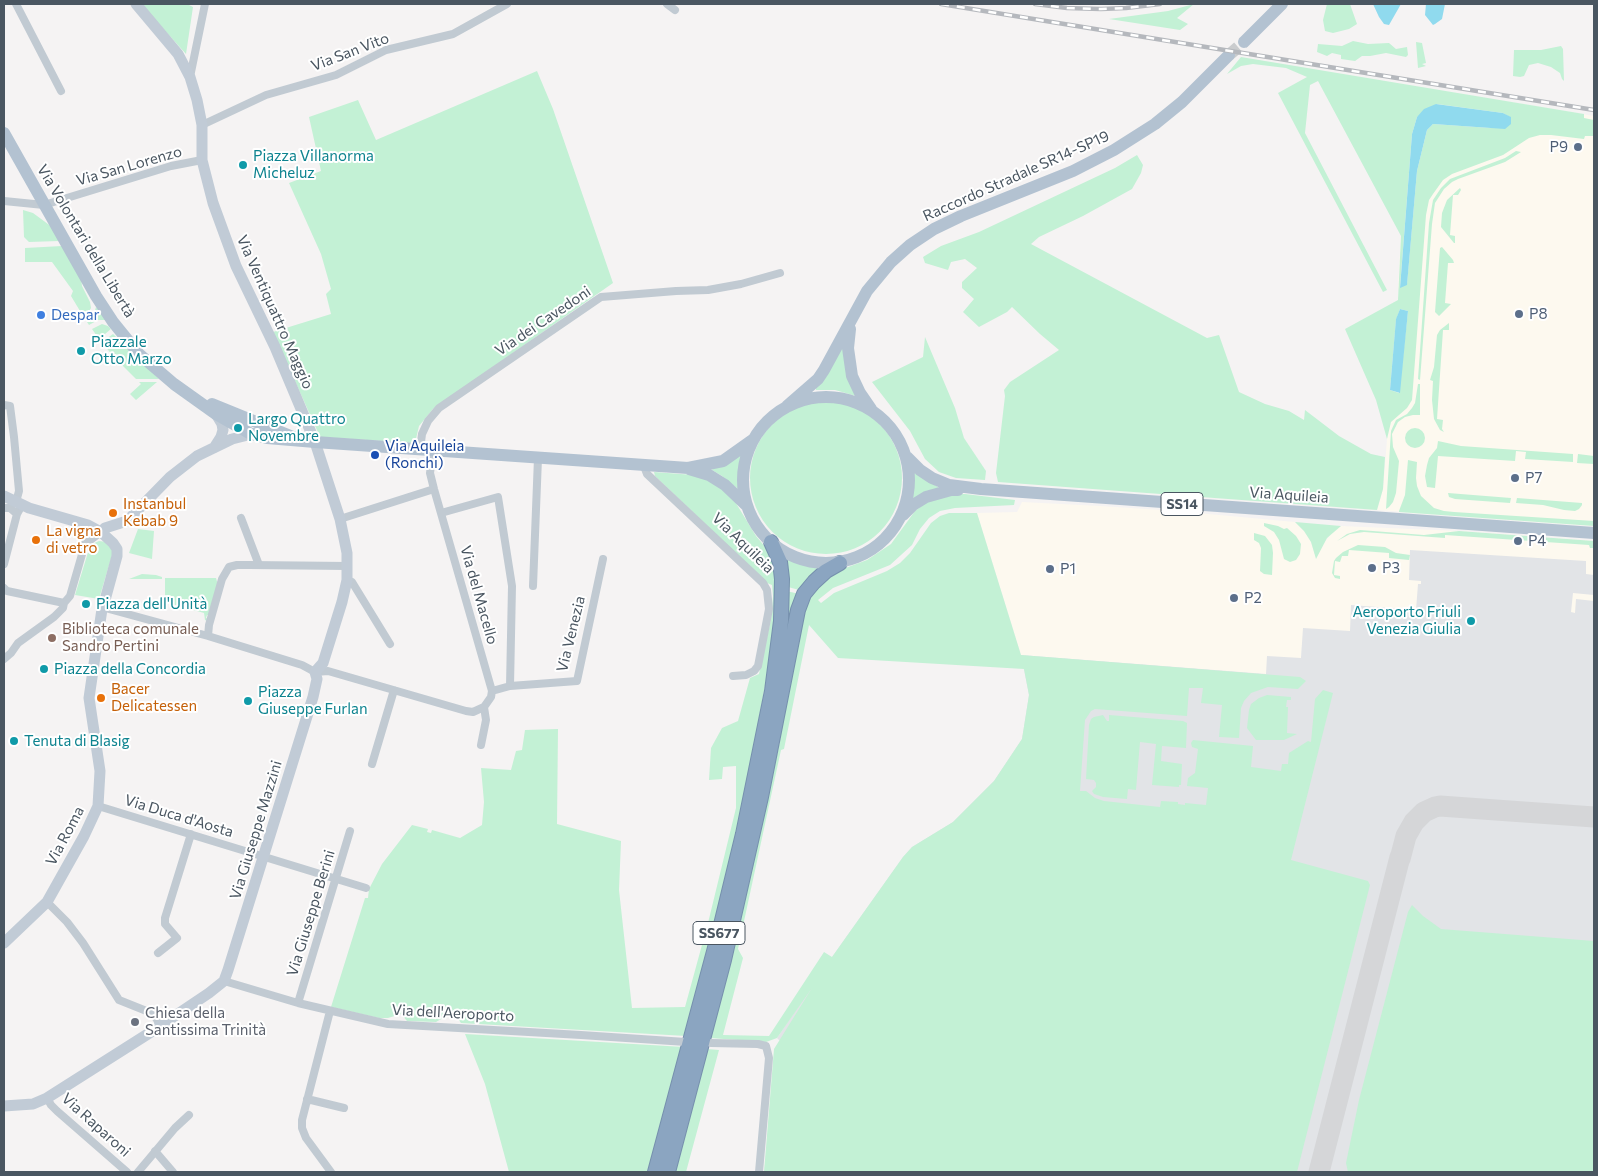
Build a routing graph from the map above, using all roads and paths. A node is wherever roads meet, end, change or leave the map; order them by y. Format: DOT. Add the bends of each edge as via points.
graph roads {
  1 [pos="16,4"];
  2 [pos="136,4"];
  3 [pos="205,4"];
  4 [pos="507,4"];
  5 [pos="667,4"];
  6 [pos="1282,4"];
  7 [pos="675,10"];
  8 [pos="1244,42"];
  9 [pos="1229,55"];
  10 [pos="190,77"];
  11 [pos="61,91"];
  12 [pos="202,125"];
  13 [pos="4,133"];
  14 [pos="202,160"];
  15 [pos="4,200"];
  16 [pos="44,205"];
  17 [pos="780,273"];
  18 [pos="853,318"];
  19 [pos="172,382"];
  20 [pos="4,405"];
  21 [pos="787,406"];
  22 [pos="871,409"];
  23 [pos="216,414"];
  24 [pos="251,434"];
  25 [pos="292,436"];
  26 [pos="754,439"];
  27 [pos="315,442"];
  28 [pos="214,448"];
  29 [pos="420,450"];
  30 [pos="433,451"];
  31 [pos="907,457"];
  32 [pos="538,458"];
  33 [pos="644,466"];
  34 [pos="688,468"];
  35 [pos="434,489"];
  36 [pos="981,489"];
  37 [pos="11,504"];
  38 [pos="747,506"];
  39 [pos="441,513"];
  40 [pos="902,516"];
  41 [pos="241,518"];
  42 [pos="340,519"];
  43 [pos="88,526"];
  44 [pos="100,532"];
  45 [pos="1594,533"];
  46 [pos="771,542"];
  47 [pos="85,544"];
  48 [pos="603,559"];
  49 [pos="840,563"];
  50 [pos="4,564"];
  51 [pos="259,565"];
  52 [pos="348,566"];
  53 [pos="347,580"];
  54 [pos="533,586"];
  55 [pos="4,588"];
  56 [pos="64,603"];
  57 [pos="105,605"];
  58 [pos="208,636"];
  59 [pos="390,644"];
  60 [pos="4,659"];
  61 [pos="314,672"];
  62 [pos="733,676"];
  63 [pos="510,686"];
  64 [pos="394,690"];
  65 [pos="492,691"];
  66 [pos="484,707"];
  67 [pos="481,745"];
  68 [pos="372,764"];
  69 [pos="98,806"];
  70 [pos="350,831"];
  71 [pos="191,834"];
  72 [pos="262,857"];
  73 [pos="335,879"];
  74 [pos="366,888"];
  75 [pos="47,902"];
  76 [pos="4,943"];
  77 [pos="158,953"];
  78 [pos="224,981"];
  79 [pos="298,1003"];
  80 [pos="330,1011"];
  81 [pos="160,1025"];
  82 [pos="686,1042"];
  83 [pos="711,1043"];
  84 [pos="47,1098"];
  85 [pos="307,1099"];
  86 [pos="4,1106"];
  87 [pos="344,1108"];
  88 [pos="189,1115"];
  89 [pos="155,1151"];
  90 [pos="127,1172"];
  91 [pos="138,1172"];
  92 [pos="173,1172"];
  93 [pos="331,1172"];
  94 [pos="655,1172"];
  95 [pos="668,1172"];
  96 [pos="759,1172"];
  1 -- 11 [label="street"];
  2 -- 10 [label="street, Via Ventiquattro Maggio" via="178,54"];
  3 -- 10 [label="street"];
  4 -- 12 [label="street, Via San Vito" via="453,34 386,50 336,75 266,95"];
  5 -- 7 [label="street"];
  6 -- 8 [label="main road"];
  9 -- 18 [label="main road, Raccordo Stradale SR14-SP19" via="1182,102 1114,150 1073,171 961,216 922,237 878,277"];
  10 -- 12 [label="street, Via Ventiquattro Maggio"];
  12 -- 14 [label="street, Via Ventiquattro Maggio"];
  13 -- 16 [label="main road, Via Volontari della Libertà"];
  14 -- 16 [label="street, Via San Lorenzo" via="171,166"];
  14 -- 27 [label="street, Via Ventiquattro Maggio" via="213,203 236,266"];
  15 -- 16 [label="street, Via San Lorenzo"];
  16 -- 19 [label="main road, Via Volontari della Libertà" via="113,322 139,354"];
  17 -- 29 [label="street, Via dei Cavedoni" via="708,290 601,297 439,408 422,434"];
  18 -- 21 [label="main road, Raccordo Stradale SR14-SP19" via="818,379"];
  18 -- 22 [label="main road, Raccordo Stradale SR14-SP19" via="848,359 852,376"];
  19 -- 23 [label="main road"];
  19 -- 25 [label="main road" via="218,407"];
  20 -- 37 [label="street" via="10,406 19,491"];
  21 -- 22 [label="main road, SS14" via="804,400 834,397"];
  21 -- 26 [label="main road, SS14" via="775,414"];
  22 -- 31 [label="main road, SS14" via="893,430"];
  23 -- 24 [label="main road"];
  23 -- 28 [label="street" via="223,430"];
  24 -- 25 [label="street"];
  24 -- 27 [label="main road"];
  24 -- 28 [label="street"];
  25 -- 27 [label="main road"];
  26 -- 34 [label="main road, Via Aquileia / SS14" via="723,461"];
  26 -- 38 [label="main road, SS14" via="743,474"];
  27 -- 29 [label="main road, Via Aquileia"];
  27 -- 42 [label="street, Via Giuseppe Mazzini"];
  28 -- 44 [label="street" via="170,477 127,521"];
  29 -- 30 [label="main road, Via Aquileia"];
  30 -- 32 [label="main road, Via Aquileia"];
  30 -- 35 [label="street, Via del Macello" via="430,473"];
  31 -- 36 [label="main road, Via Aquileia / SS14" via="932,478 949,485"];
  31 -- 40 [label="main road, SS14" via="909,492"];
  32 -- 33 [label="main road, Via Aquileia"];
  32 -- 54 [label="street"];
  33 -- 34 [label="main road, Via Aquileia / SS14"];
  33 -- 62 [label="street, Via Aquileia" via="648,474 767,590 768,609 758,666 746,675"];
  34 -- 38 [label="main road, Via Aquileia / SS14" via="709,475"];
  35 -- 39 [label="street, Via del Macello"];
  35 -- 42 [label="street"];
  36 -- 40 [label="main road, Via Aquileia / SS14" via="951,490 926,497"];
  36 -- 45 [label="main road, Via Aquileia / SS14"];
  37 -- 43 [label="street"];
  37 -- 50 [label="street"];
  38 -- 46 [label="main road, SS14"];
  39 -- 63 [label="street" via="498,497 512,586"];
  39 -- 65 [label="street, Via del Macello"];
  40 -- 49 [label="main road, SS14" via="889,535 870,551"];
  41 -- 51 [label="street"];
  42 -- 52 [label="street, Via Giuseppe Mazzini"];
  43 -- 44 [label="street"];
  43 -- 47 [label="street"];
  44 -- 47 [label="street"];
  44 -- 57 [label="street" via="113,543 118,556"];
  46 -- 49 [label="main road, SS14" via="792,556 807,561"];
  46 -- 94 [label="highway, SS677" via="780,562 782,579 781,621 772,691 720,929"];
  47 -- 56 [label="street" via="70,596"];
  48 -- 63 [label="street, Via Venezia" via="577,681"];
  49 -- 95 [label="highway, SS677" via="814,582 804,594 798,610 724,960"];
  51 -- 52 [label="street"];
  51 -- 58 [label="street" via="237,565 226,569"];
  52 -- 53 [label="street, Via Giuseppe Mazzini"];
  53 -- 59 [label="street" via="352,582"];
  53 -- 61 [label="street, Via Giuseppe Mazzini" via="323,663"];
  55 -- 56 [label="street"];
  56 -- 60 [label="street" via="59,613 22,639"];
  57 -- 58 [label="street"];
  57 -- 69 [label="street, Via Roma" via="89,698 100,771"];
  58 -- 61 [label="street" via="302,665"];
  61 -- 64 [label="street" via="328,671"];
  61 -- 72 [label="street, Via Giuseppe Mazzini" via="317,679 313,697"];
  63 -- 65 [label="street, Via Venezia"];
  64 -- 66 [label="street" via="466,711"];
  64 -- 68 [label="street"];
  65 -- 66 [label="street"];
  66 -- 67 [label="street" via="486,720"];
  69 -- 71 [label="street, Via Duca d'Aosta"];
  69 -- 75 [label="street, Via Roma"];
  70 -- 73 [label="street, Via Giuseppe Berini"];
  71 -- 72 [label="street, Via Duca d'Aosta"];
  71 -- 77 [label="street" via="165,918 165,924 177,938"];
  72 -- 73 [label="street, Via Duca d'Aosta"];
  72 -- 78 [label="street, Via Giuseppe Mazzini"];
  73 -- 74 [label="street, Via Duca d'Aosta"];
  73 -- 79 [label="street, Via Giuseppe Berini"];
  75 -- 76 [label="street, Via Roma"];
  75 -- 81 [label="street" via="83,943 119,1000 149,1012"];
  78 -- 79 [label="street, Via dell'Aeroporto"];
  78 -- 81 [label="street"];
  79 -- 80 [label="street, Via dell'Aeroporto"];
  80 -- 82 [label="street, Via dell'Aeroporto" via="388,1024"];
  80 -- 85 [label="street"];
  81 -- 84 [label="street"];
  83 -- 96 [label="street" via="766,1046 769,1058"];
  84 -- 86 [label="street" via="34,1104"];
  84 -- 90 [label="street, Via Raparoni" via="57,1112"];
  85 -- 87 [label="street"];
  85 -- 93 [label="street" via="302,1128"];
  88 -- 89 [label="street, Via Raparoni"];
  89 -- 91 [label="street, Via Raparoni"];
  89 -- 92 [label="street, Via Raparoni"];
}
